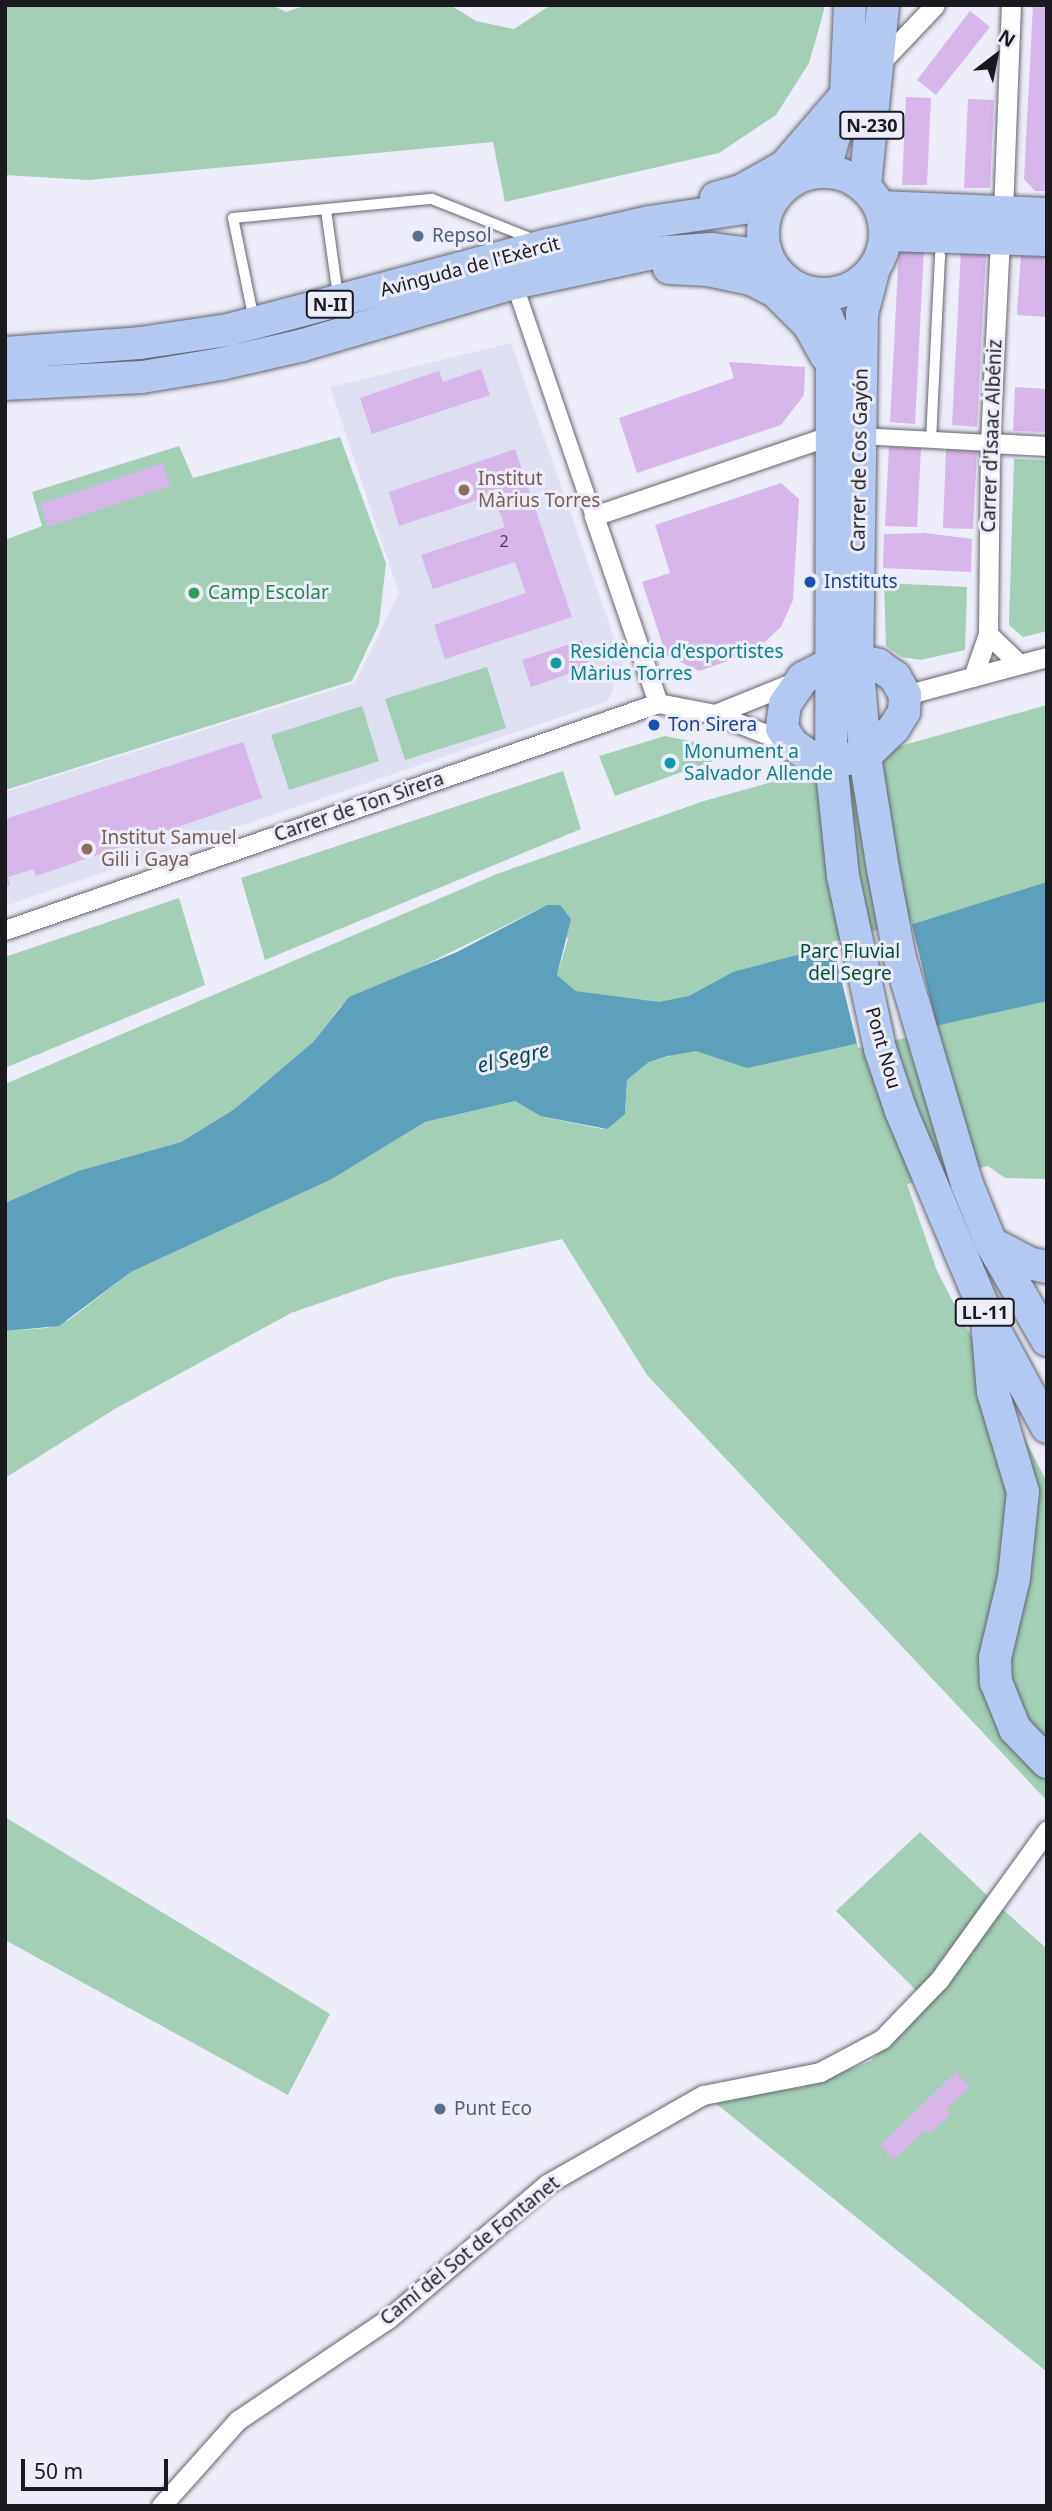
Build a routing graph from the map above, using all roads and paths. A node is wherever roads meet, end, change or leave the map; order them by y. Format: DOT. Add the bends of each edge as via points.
graph roads {
  1 [pos="850,5"];
  2 [pos="883,5"];
  3 [pos="934,5"];
  4 [pos="1011,5"];
  5 [pos="879,64"];
  6 [pos="846,95"];
  7 [pos="824,172"];
  8 [pos="770,204"];
  9 [pos="326,210"];
  10 [pos="877,210"];
  11 [pos="1047,214"];
  12 [pos="650,222"];
  13 [pos="1002,225"];
  14 [pos="1047,240"];
  15 [pos="548,245"];
  16 [pos="940,255"];
  17 [pos="767,256"];
  18 [pos="603,265"];
  19 [pos="873,272"];
  20 [pos="514,283"];
  21 [pos="818,295"];
  22 [pos="338,302"];
  23 [pos="254,325"];
  24 [pos="5,353"];
  25 [pos="833,373"];
  26 [pos="5,384"];
  27 [pos="846,435"];
  28 [pos="931,440"];
  29 [pos="990,443"];
  30 [pos="1047,446"];
  31 [pos="594,516"];
  32 [pos="988,634"];
  33 [pos="1047,657"];
  34 [pos="1019,664"];
  35 [pos="830,668"];
  36 [pos="973,677"];
  37 [pos="905,695"];
  38 [pos="658,703"];
  39 [pos="715,715"];
  40 [pos="792,744"];
  41 [pos="867,766"];
  42 [pos="831,769"];
  43 [pos="5,930"];
  44 [pos="992,1243"];
  45 [pos="1047,1266"];
  46 [pos="986,1316"];
  47 [pos="1047,1340"];
  48 [pos="1047,1427"];
  49 [pos="1047,1762"];
  50 [pos="1047,1830"];
  51 [pos="161,2506"];
  1 -- 6 [label="main road, N-230"];
  2 -- 5 [label="main road, N-230"];
  3 -- 5 [label="street"];
  4 -- 13 [label="street, Carrer d'Isaac Albéniz"];
  5 -- 10 [label="main road, N-230"];
  6 -- 7 [label="main road, N-230"];
  6 -- 12 [label="main road, N-II" via="785,166 741,191 673,209"];
  7 -- 8 [label="main road" via="802,176 784,187"];
  7 -- 10 [label="main road" via="845,176"];
  8 -- 12 [label="main road, Avinguda de l'Exèrcit / N-II"];
  8 -- 17 [label="main road" via="763,229"];
  9 -- 15 [label="lane" via="432,199"];
  9 -- 22 [label="lane"];
  9 -- 23 [label="lane" via="233,218"];
  10 -- 13 [label="main road"];
  10 -- 19 [label="main road"];
  11 -- 13 [label="main road"];
  12 -- 15 [label="main road, Avinguda de l'Exèrcit / N-II"];
  13 -- 14 [label="main road"];
  13 -- 29 [label="street, Carrer d'Isaac Albéniz"];
  15 -- 22 [label="main road, Avinguda de l'Exèrcit / N-II"];
  16 -- 28 [label="lane"];
  17 -- 18 [label="main road, Avinguda de l'Exèrcit / N-II" via="712,249 653,253"];
  17 -- 21 [label="main road" via="779,275 796,288"];
  18 -- 20 [label="main road, Avinguda de l'Exèrcit / N-II"];
  18 -- 25 [label="main road, N-II" via="708,270 751,279 775,291 810,325"];
  19 -- 21 [label="main road" via="839,294"];
  19 -- 27 [label="main road, Carrer de Cos Gayón" via="862,314"];
  20 -- 26 [label="main road, Avinguda de l'Exèrcit / N-II" via="303,345 221,364 142,377"];
  20 -- 31 [label="street"];
  21 -- 25 [label="main road, Carrer de Cos Gayón" via="832,330"];
  22 -- 23 [label="main road, Avinguda de l'Exèrcit / N-II"];
  23 -- 24 [label="main road, Avinguda de l'Exèrcit / N-II" via="140,343"];
  25 -- 27 [label="main road, Carrer de Cos Gayón"];
  27 -- 28 [label="street"];
  27 -- 31 [label="street"];
  27 -- 35 [label="main road, Carrer de Cos Gayón"];
  28 -- 29 [label="street"];
  29 -- 30 [label="street"];
  29 -- 32 [label="street, Carrer d'Isaac Albéniz"];
  31 -- 38 [label="street"];
  32 -- 34 [label="street"];
  32 -- 36 [label="street, Carrer d'Isaac Albéniz"];
  33 -- 34 [label="street"];
  34 -- 36 [label="street"];
  35 -- 37 [label="main road" via="878,664 895,677"];
  35 -- 39 [label="street"];
  35 -- 40 [label="main road" via="785,704 782,728"];
  35 -- 41 [label="main road, Carrer de Cos Gayón"];
  35 -- 42 [label="main road, Carrer de Cos Gayón"];
  36 -- 37 [label="street"];
  37 -- 41 [label="main road" via="904,712"];
  38 -- 39 [label="street"];
  38 -- 43 [label="street, Carrer de Ton Sirera"];
  39 -- 40 [label="street"];
  40 -- 42 [label="main road"];
  41 -- 42 [label="main road"];
  41 -- 44 [label="main road, LL-11" via="900,958 967,1184"];
  42 -- 46 [label="main road, Pont Nou / LL-11" via="844,876 880,1049 933,1192"];
  44 -- 45 [label="main road" via="1028,1263"];
  44 -- 47 [label="main road, LL-11"];
  46 -- 48 [label="main road, LL-11"];
  46 -- 49 [label="main road" via="993,1392 1023,1492 1014,1578 995,1658 996,1682 1015,1730"];
  50 -- 51 [label="street, Camí del Sot de Fontanet" via="954,1962 882,2039 820,2072 703,2095 547,2184 389,2318 238,2420"];
}
